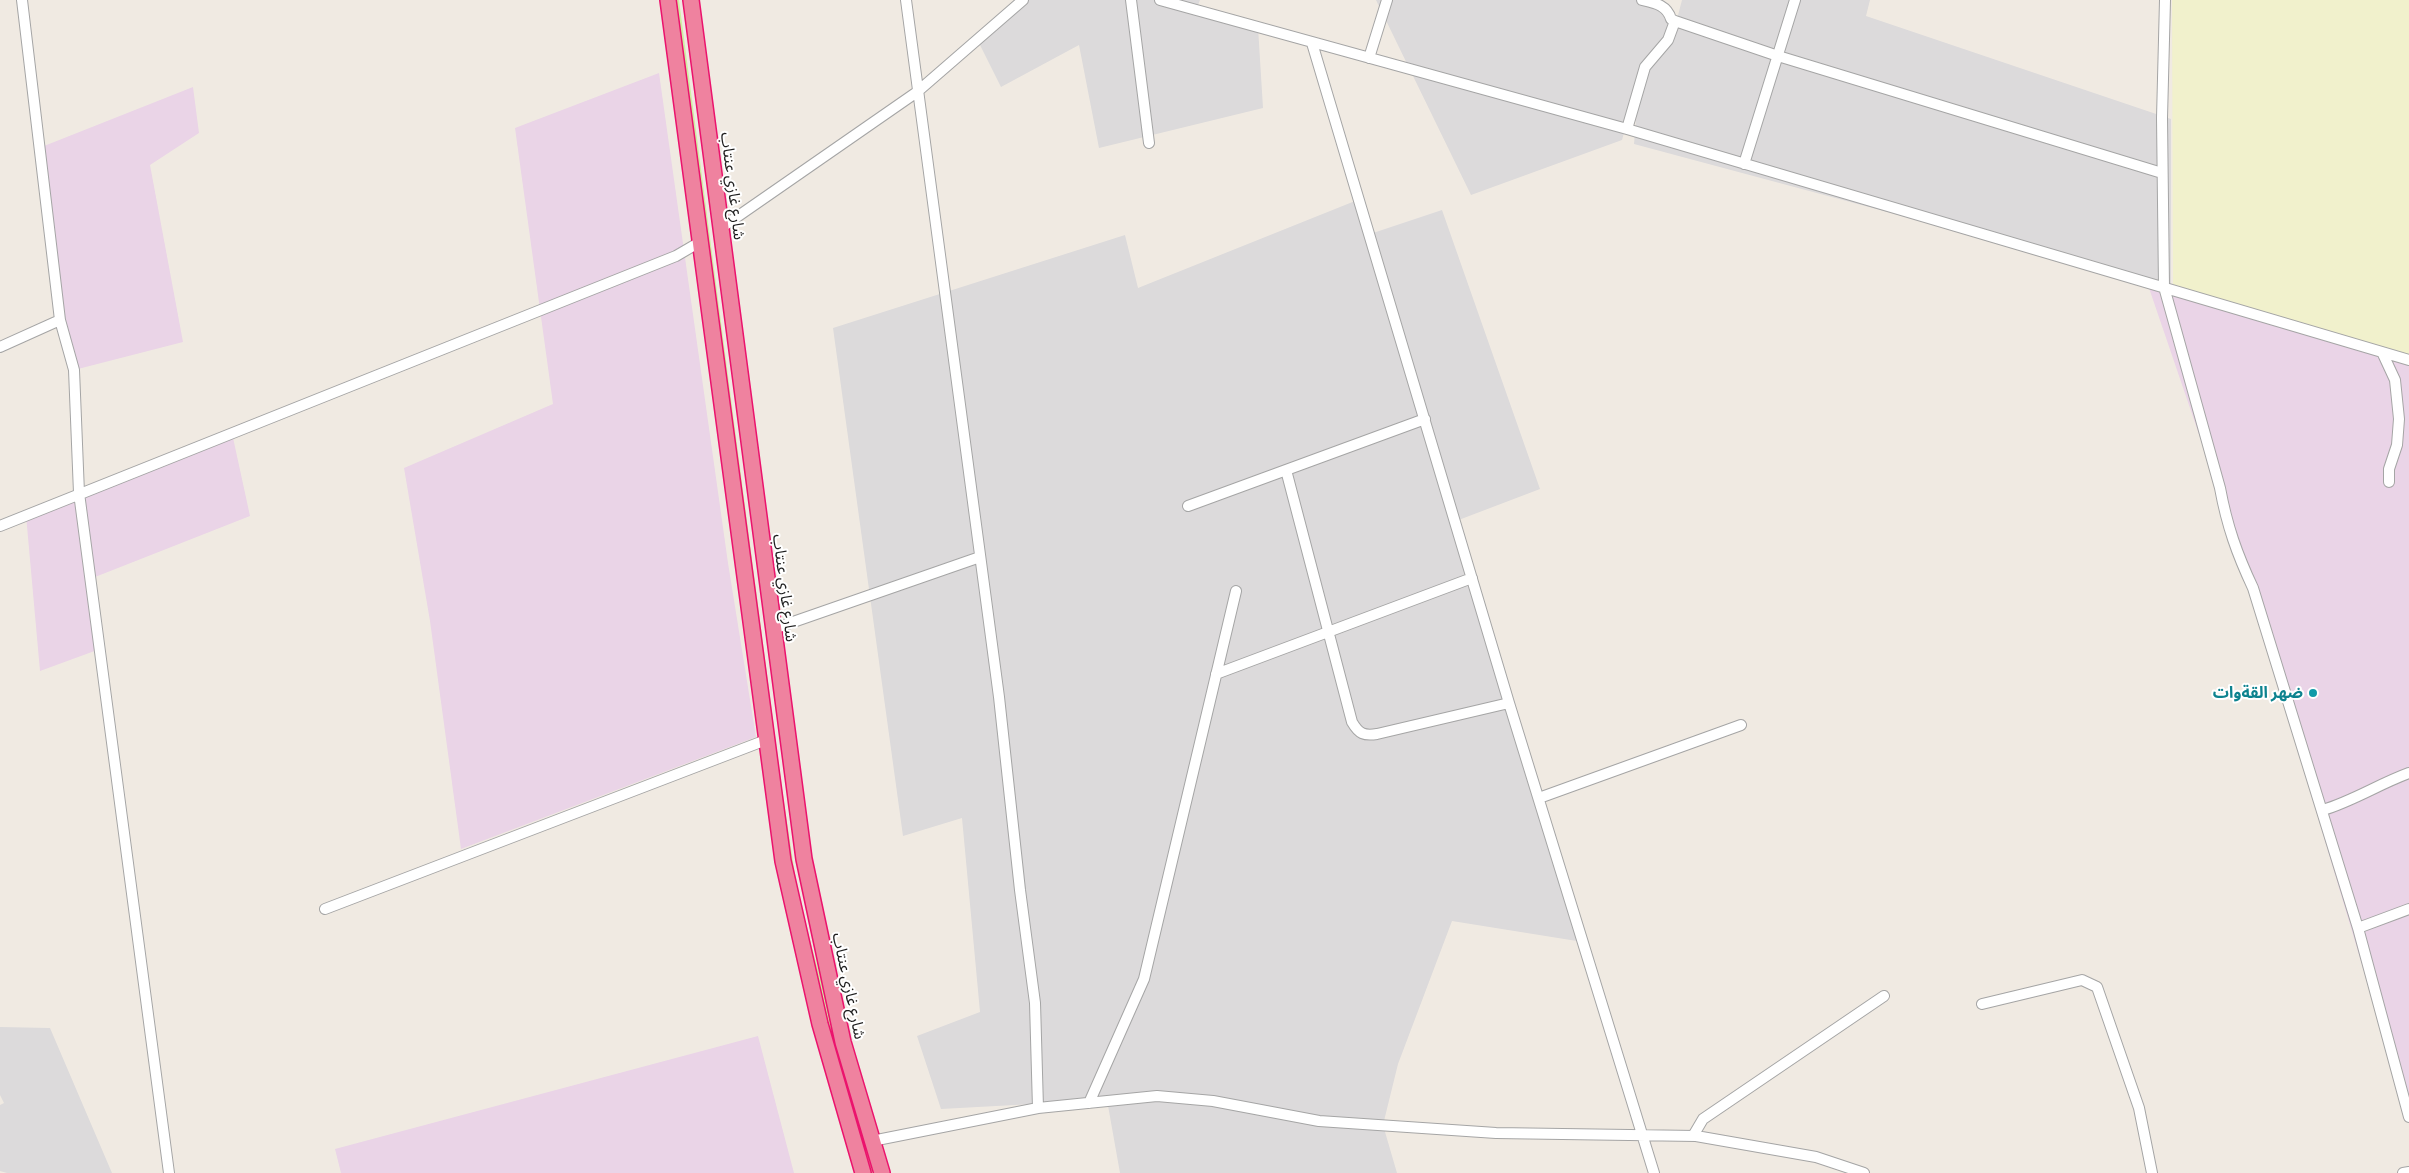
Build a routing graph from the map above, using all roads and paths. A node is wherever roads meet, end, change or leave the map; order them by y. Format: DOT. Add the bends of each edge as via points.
graph roads {
  1 [pos="22,0"];
  2 [pos="668,0"];
  3 [pos="691,0"];
  4 [pos="906,0"];
  5 [pos="1023,0"];
  6 [pos="1131,0"];
  7 [pos="1160,0"];
  8 [pos="1387,0"];
  9 [pos="1642,0"];
  10 [pos="1795,0"];
  11 [pos="2166,0"];
  12 [pos="1675,21"];
  13 [pos="1312,43"];
  14 [pos="1778,56"];
  15 [pos="1369,58"];
  16 [pos="917,92"];
  17 [pos="1627,129"];
  18 [pos="1149,144"];
  19 [pos="1744,164"];
  20 [pos="2162,173"];
  21 [pos="721,228"];
  22 [pos="700,242"];
  23 [pos="2164,287"];
  24 [pos="60,320"];
  25 [pos="0,347"];
  26 [pos="2382,352"];
  27 [pos="2409,360"];
  28 [pos="1425,419"];
  29 [pos="1286,470"];
  30 [pos="2389,482"];
  31 [pos="79,493"];
  32 [pos="1188,506"];
  33 [pos="0,526"];
  34 [pos="980,557"];
  35 [pos="1472,578"];
  36 [pos="1236,591"];
  37 [pos="773,629"];
  38 [pos="1328,632"];
  39 [pos="1216,674"];
  40 [pos="1509,703"];
  41 [pos="1741,725"];
  42 [pos="766,740"];
  43 [pos="2409,773"];
  44 [pos="1539,798"];
  45 [pos="2323,810"];
  46 [pos="324,909"];
  47 [pos="2409,909"];
  48 [pos="2358,928"];
  49 [pos="1884,996"];
  50 [pos="1982,1004"];
  51 [pos="1089,1103"];
  52 [pos="1038,1108"];
  53 [pos="2409,1117"];
  54 [pos="1643,1135"];
  55 [pos="1693,1136"];
  56 [pos="872,1141"];
  57 [pos="2409,1172"];
  58 [pos="169,1173"];
  59 [pos="864,1173"];
  60 [pos="882,1173"];
  61 [pos="1654,1173"];
  62 [pos="1864,1173"];
  63 [pos="2152,1173"];
  64 [pos="2403,1173"];
  1 -- 24 [label="street"];
  2 -- 22 [label="highway"];
  3 -- 21 [label="highway, شارع غازي عنتاب"];
  4 -- 16 [label="street"];
  5 -- 16 [label="street"];
  6 -- 18 [label="street"];
  7 -- 13 [label="street"];
  8 -- 15 [label="street"];
  9 -- 12 [label="street" via="1660,5"];
  10 -- 14 [label="street"];
  11 -- 20 [label="street"];
  12 -- 14 [label="street"];
  12 -- 17 [label="street" via="1668,40 1645,67"];
  13 -- 15 [label="street"];
  13 -- 28 [label="street"];
  14 -- 19 [label="street"];
  14 -- 20 [label="street"];
  15 -- 17 [label="street"];
  16 -- 21 [label="street"];
  16 -- 34 [label="street"];
  17 -- 19 [label="street"];
  19 -- 23 [label="street"];
  20 -- 23 [label="street"];
  21 -- 37 [label="highway, شارع غازي عنتاب"];
  22 -- 31 [label="street" via="676,256 622,278"];
  22 -- 42 [label="highway"];
  23 -- 26 [label="street"];
  23 -- 45 [label="street" via="2236,552 2253,588"];
  24 -- 25 [label="street"];
  24 -- 31 [label="street" via="74,370"];
  26 -- 27 [label="street"];
  26 -- 30 [label="street" via="2395,380 2399,419"];
  28 -- 29 [label="street"];
  28 -- 35 [label="street"];
  29 -- 32 [label="street"];
  29 -- 38 [label="street"];
  31 -- 33 [label="street"];
  31 -- 58 [label="street"];
  34 -- 37 [label="street"];
  34 -- 52 [label="street" via="1035,1003"];
  35 -- 38 [label="street"];
  35 -- 40 [label="street"];
  36 -- 39 [label="street"];
  37 -- 56 [label="highway, شارع غازي عنتاب" via="804,860 843,1042"];
  38 -- 39 [label="street"];
  38 -- 40 [label="street" via="1352,722 1358,732 1366,735"];
  39 -- 51 [label="street" via="1144,979"];
  40 -- 44 [label="street"];
  41 -- 44 [label="street"];
  42 -- 46 [label="street"];
  42 -- 59 [label="highway" via="782,861 820,1024"];
  43 -- 45 [label="street"];
  44 -- 54 [label="street"];
  45 -- 48 [label="street"];
  47 -- 48 [label="street"];
  48 -- 53 [label="street"];
  49 -- 55 [label="street" via="1702,1119"];
  50 -- 63 [label="street" via="2082,980 2097,987 2139,1108"];
  51 -- 52 [label="street"];
  51 -- 54 [label="street" via="1157,1096 1213,1101 1319,1121 1496,1133"];
  52 -- 56 [label="street"];
  54 -- 55 [label="street"];
  54 -- 61 [label="street"];
  55 -- 62 [label="street" via="1816,1158"];
  56 -- 60 [label="highway, شارع غازي عنتاب"];
  57 -- 64 [label="street"];
}
